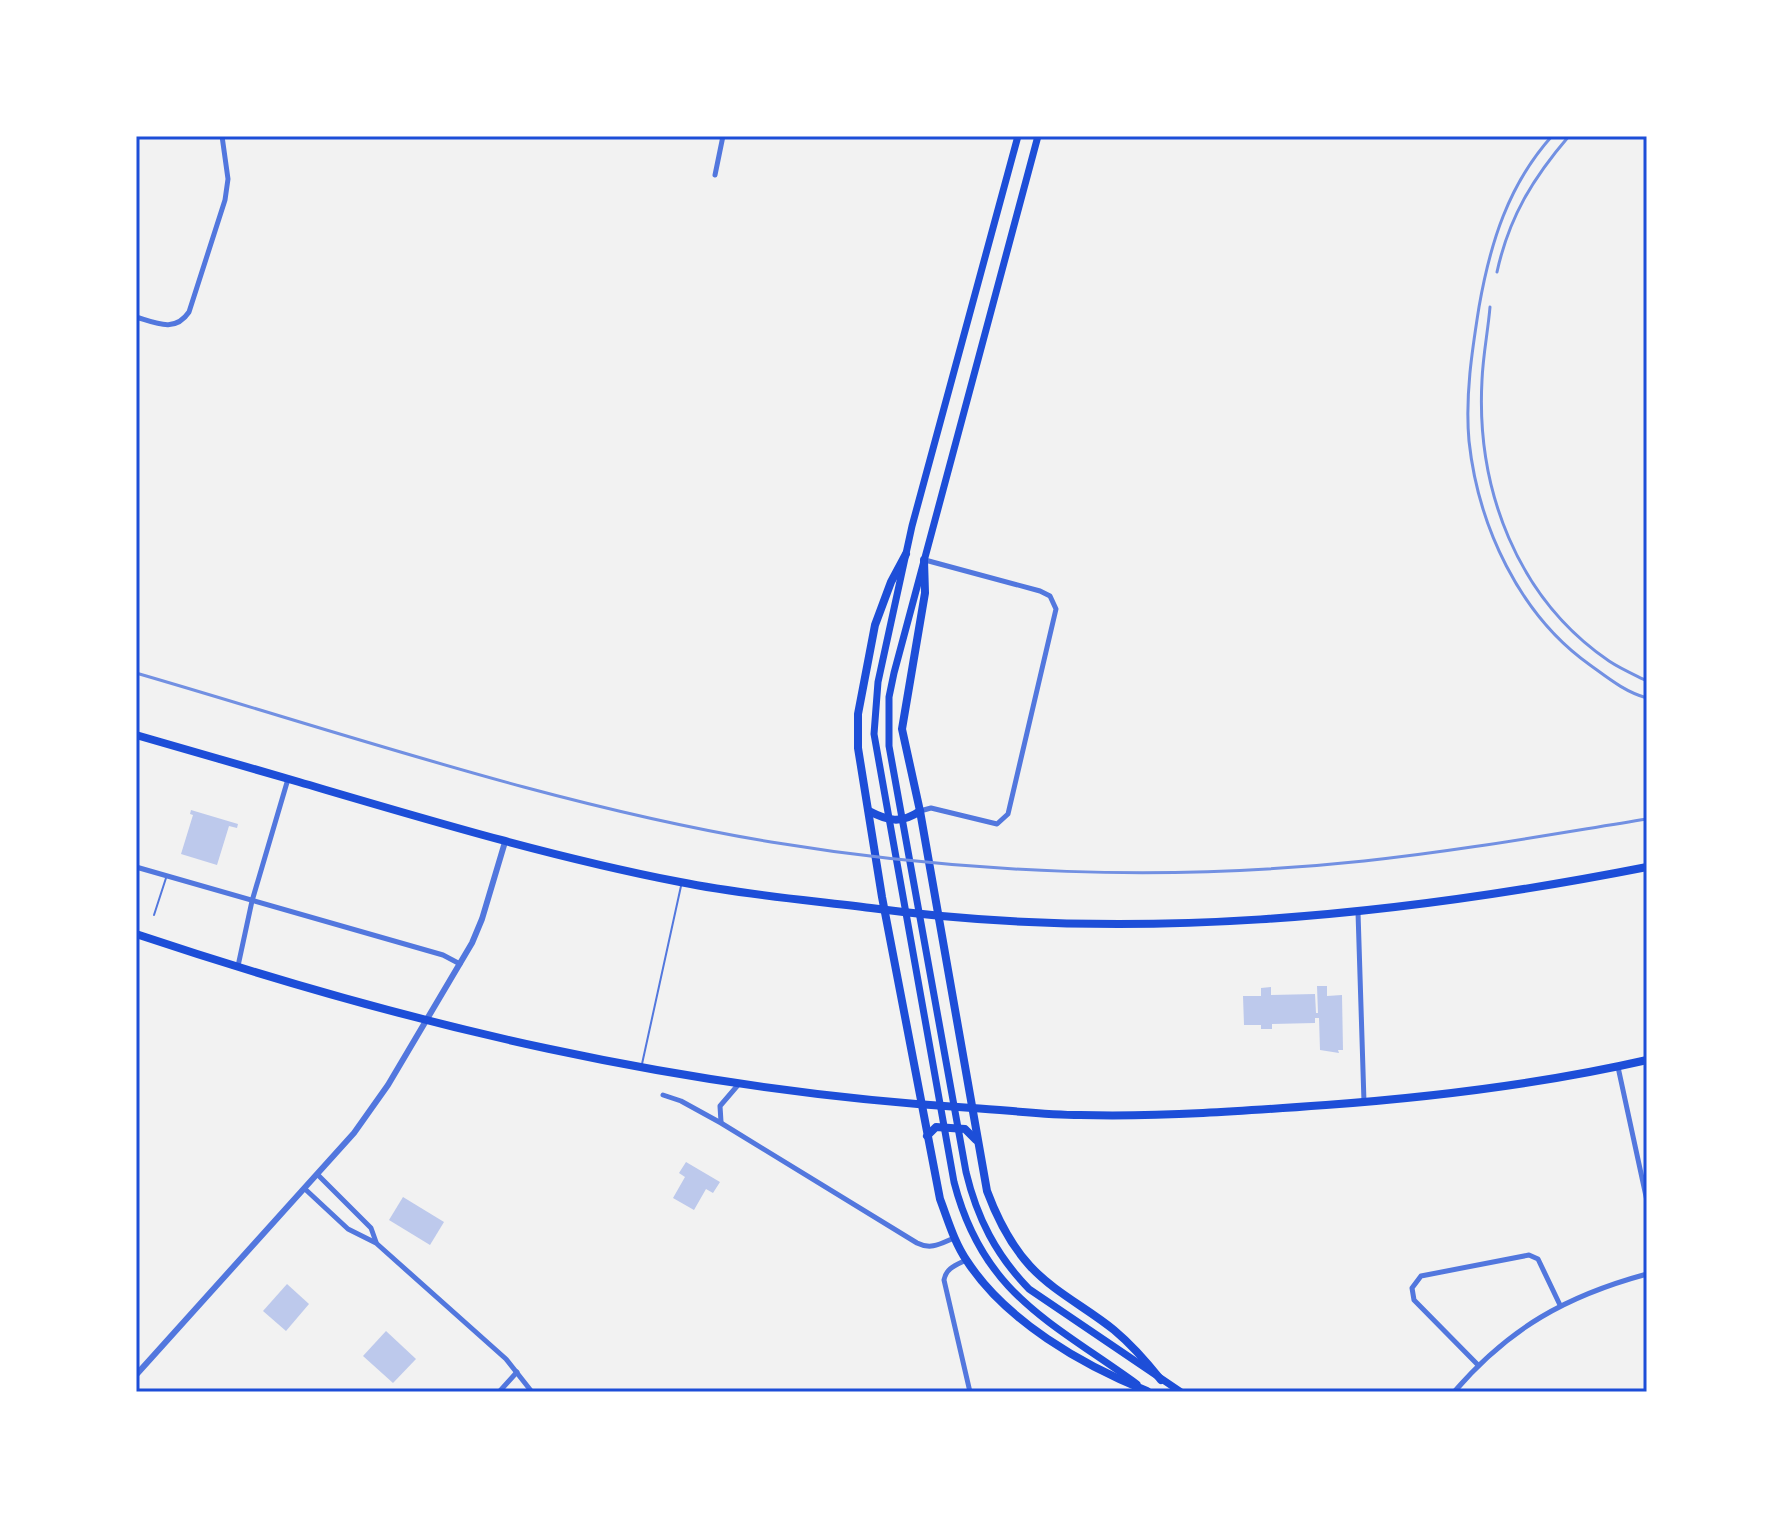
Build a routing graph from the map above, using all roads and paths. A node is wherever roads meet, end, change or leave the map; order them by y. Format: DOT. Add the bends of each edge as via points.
graph roads {
  1 [pos="222,136"];
  2 [pos="723,136"];
  3 [pos="1018,136"];
  4 [pos="1038,136"];
  5 [pos="715,175"];
  6 [pos="136,317"];
  7 [pos="906,554"];
  8 [pos="924,560"];
  9 [pos="136,735"];
  10 [pos="289,779"];
  11 [pos="869,811"];
  12 [pos="920,811"];
  13 [pos="505,842"];
  14 [pos="136,867"];
  15 [pos="1647,867"];
  16 [pos="167,875"];
  17 [pos="681,882"];
  18 [pos="252,901"];
  19 [pos="890,911"];
  20 [pos="1358,912"];
  21 [pos="154,915"];
  22 [pos="938,915"];
  23 [pos="136,934"];
  24 [pos="460,964"];
  25 [pos="238,967"];
  26 [pos="426,1020"];
  27 [pos="1647,1060"];
  28 [pos="1618,1067"];
  29 [pos="641,1069"];
  30 [pos="738,1085"];
  31 [pos="663,1095"];
  32 [pos="1364,1102"];
  33 [pos="926,1105"];
  34 [pos="968,1108"];
  35 [pos="721,1123"];
  36 [pos="927,1136"];
  37 [pos="976,1140"];
  38 [pos="318,1175"];
  39 [pos="305,1189"];
  40 [pos="1647,1201"];
  41 [pos="954,1238"];
  42 [pos="376,1243"];
  43 [pos="966,1260"];
  44 [pos="1647,1274"];
  45 [pos="1560,1305"];
  46 [pos="1478,1365"];
  47 [pos="517,1372"];
  48 [pos="136,1375"];
  49 [pos="1161,1380"];
  50 [pos="1148,1391"];
  51 [pos="499,1392"];
  52 [pos="532,1392"];
  53 [pos="970,1392"];
  54 [pos="1181,1392"];
  55 [pos="1454,1392"];
  1 -- 6 [label="street" via="225,200 189,312 176,325"];
  2 -- 5 [label="street"];
  3 -- 7 [label="main road"];
  4 -- 8 [label="main road"];
  7 -- 11 [label="highway" via="875,625 862,685 858,748"];
  7 -- 50 [label="main road" via="878,682 874,734 954,1182 966,1221 999,1278 1019,1299"];
  8 -- 12 [label="highway" via="925,593 902,729"];
  8 -- 12 [label="street" via="1040,591 1055,603 1056,617 1008,814 997,824 931,808"];
  8 -- 49 [label="main road" via="894,673 888,724 971,1191 986,1231 1010,1269 1040,1298"];
  9 -- 10 [label="highway"];
  10 -- 13 [label="highway"];
  10 -- 18 [label="street"];
  11 -- 12 [label="highway" via="904,821"];
  11 -- 19 [label="highway"];
  12 -- 22 [label="highway"];
  13 -- 17 [label="highway"];
  13 -- 24 [label="street" via="479,927"];
  14 -- 16 [label="street"];
  15 -- 20 [label="highway"];
  16 -- 18 [label="street"];
  16 -- 21 [label="lane"];
  17 -- 19 [label="highway"];
  17 -- 29 [label="lane"];
  18 -- 24 [label="street"];
  18 -- 25 [label="street"];
  19 -- 22 [label="highway"];
  19 -- 33 [label="highway"];
  20 -- 22 [label="highway" via="1118,925"];
  20 -- 32 [label="street"];
  22 -- 34 [label="highway"];
  23 -- 25 [label="highway"];
  24 -- 26 [label="street"];
  25 -- 26 [label="highway"];
  26 -- 29 [label="highway"];
  26 -- 38 [label="street" via="372,1110"];
  27 -- 28 [label="highway"];
  28 -- 32 [label="highway"];
  28 -- 40 [label="street"];
  29 -- 30 [label="highway"];
  30 -- 33 [label="highway"];
  30 -- 35 [label="street" via="720,1106"];
  31 -- 35 [label="street"];
  32 -- 34 [label="highway" via="1077,1116"];
  33 -- 34 [label="highway"];
  33 -- 36 [label="highway"];
  34 -- 37 [label="highway"];
  35 -- 41 [label="street" via="926,1247"];
  36 -- 37 [label="highway" via="936,1127 965,1129"];
  36 -- 41 [label="highway"];
  37 -- 49 [label="highway" via="987,1191 1016,1249 1048,1283 1139,1352"];
  38 -- 39 [label="street"];
  38 -- 42 [label="street" via="371,1228"];
  39 -- 42 [label="street" via="348,1229"];
  39 -- 48 [label="street"];
  41 -- 43 [label="highway"];
  42 -- 47 [label="street"];
  43 -- 50 [label="highway" via="1025,1324 1111,1377"];
  43 -- 53 [label="street" via="950,1268 944,1280"];
  44 -- 45 [label="street"];
  45 -- 46 [label="street"];
  45 -- 46 [label="street" via="1538,1259 1529,1255 1421,1276 1412,1288 1414,1300"];
  46 -- 55 [label="street"];
  47 -- 51 [label="street"];
  47 -- 52 [label="street"];
  49 -- 54 [label="main road"];
}
